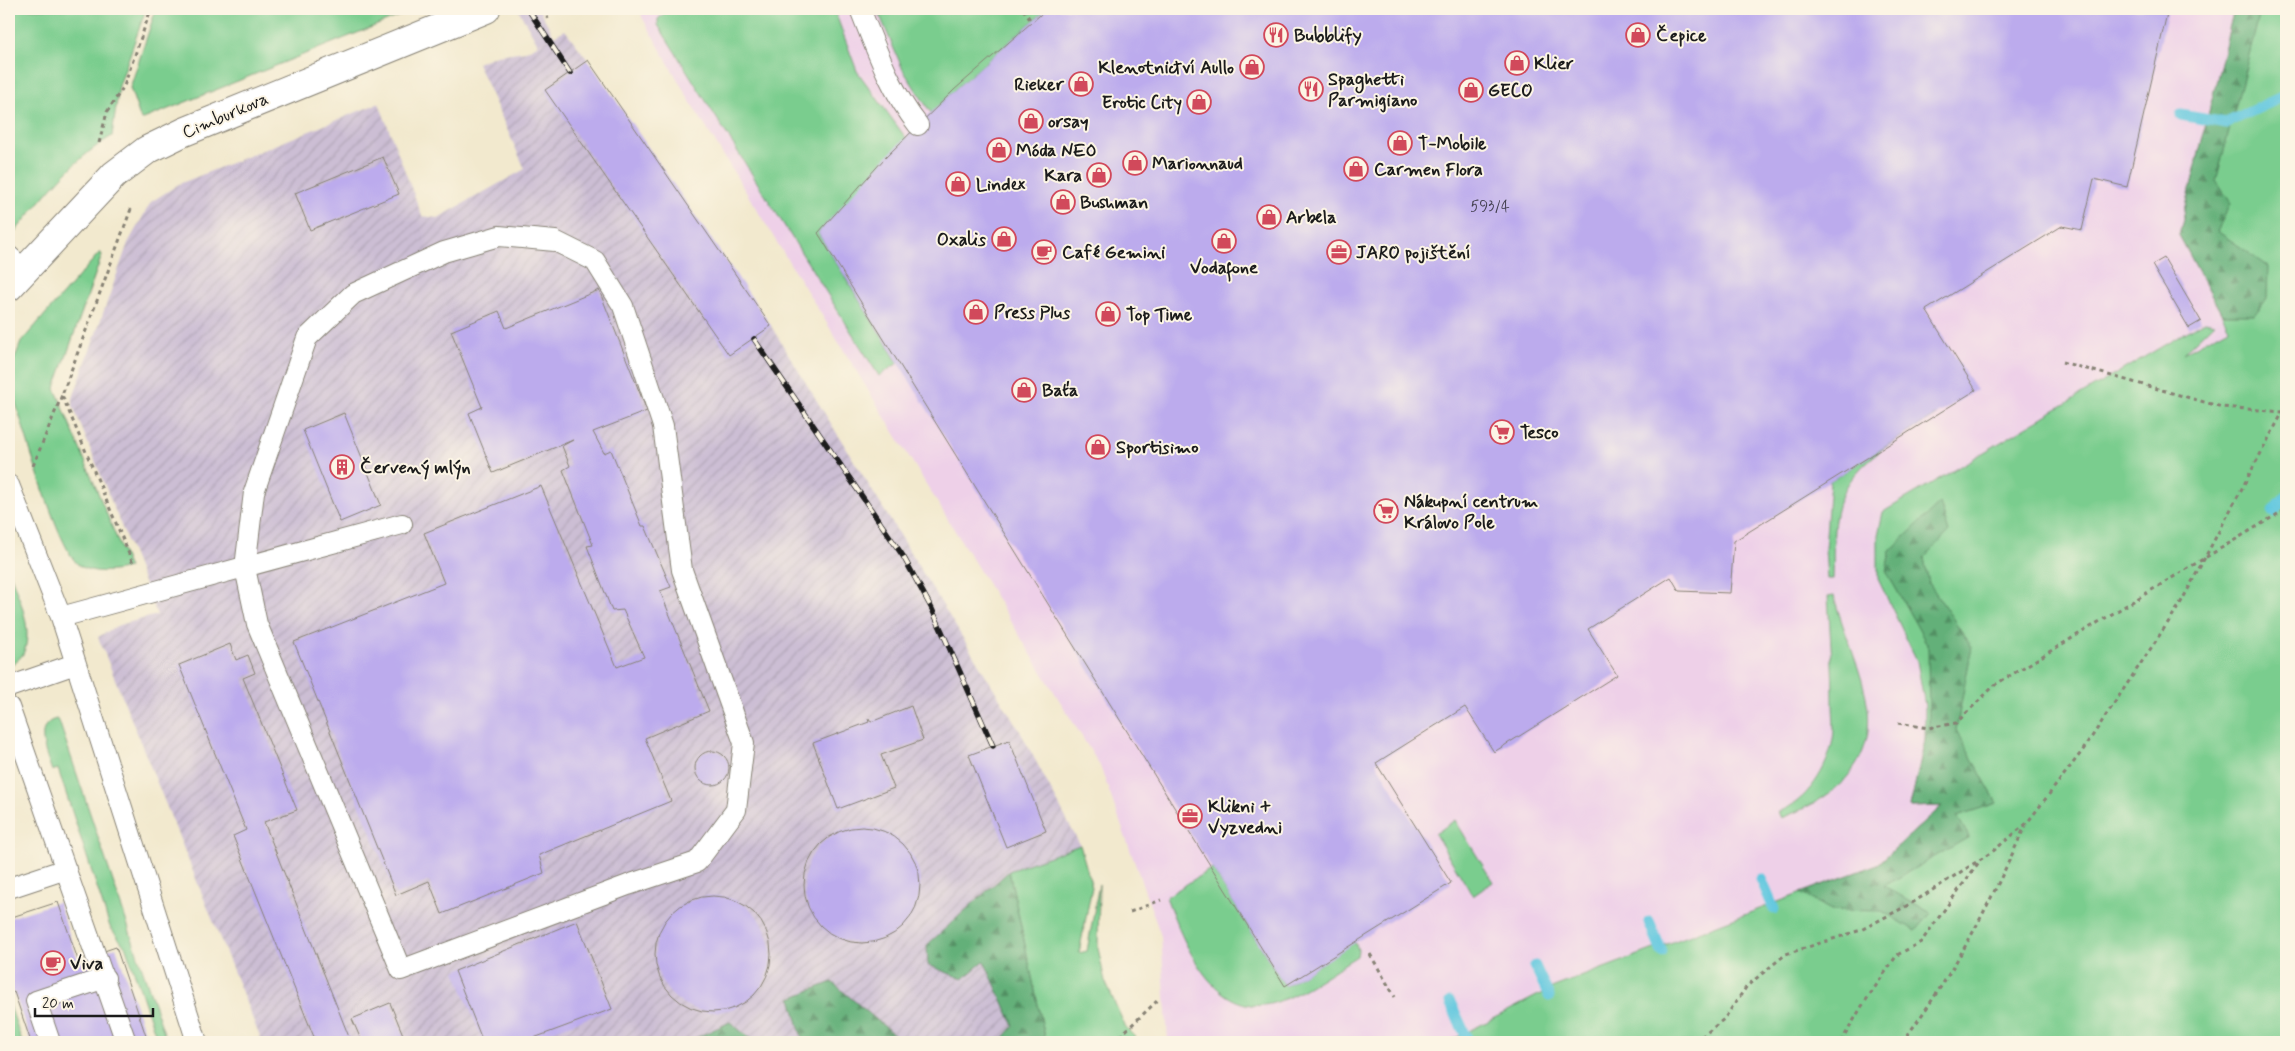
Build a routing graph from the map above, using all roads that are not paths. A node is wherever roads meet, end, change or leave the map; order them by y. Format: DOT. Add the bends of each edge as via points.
graph roads {
  1 [pos="486,9"];
  2 [pos="860,9"];
  3 [pos="918,125"];
  4 [pos="14,271"];
  5 [pos="9,484"];
  6 [pos="402,524"];
  7 [pos="245,568"];
  8 [pos="61,617"];
  9 [pos="75,664"];
  10 [pos="9,687"];
  11 [pos="9,707"];
  12 [pos="66,870"];
  13 [pos="9,888"];
  14 [pos="105,978"];
  15 [pos="50,1042"];
  16 [pos="126,1042"];
  17 [pos="197,1042"];
  1 -- 4 [label="street, Cimburkova" via="193,128 147,150 114,175"];
  2 -- 3 [label="lane" via="906,110"];
  5 -- 8 [label="lane"];
  6 -- 7 [label="lane"];
  7 -- 7 [label="lane" via="254,492 307,338 353,294 444,252 499,236 555,241 595,261 624,306 663,426 682,570 744,743 736,810 697,862 401,970 257,624"];
  7 -- 8 [label="lane"];
  8 -- 9 [label="lane"];
  9 -- 10 [label="lane"];
  9 -- 17 [label="lane"];
  11 -- 12 [label="lane"];
  12 -- 13 [label="lane"];
  12 -- 14 [label="lane"];
  14 -- 15 [label="lane" via="36,1001"];
  14 -- 16 [label="lane"];
}
